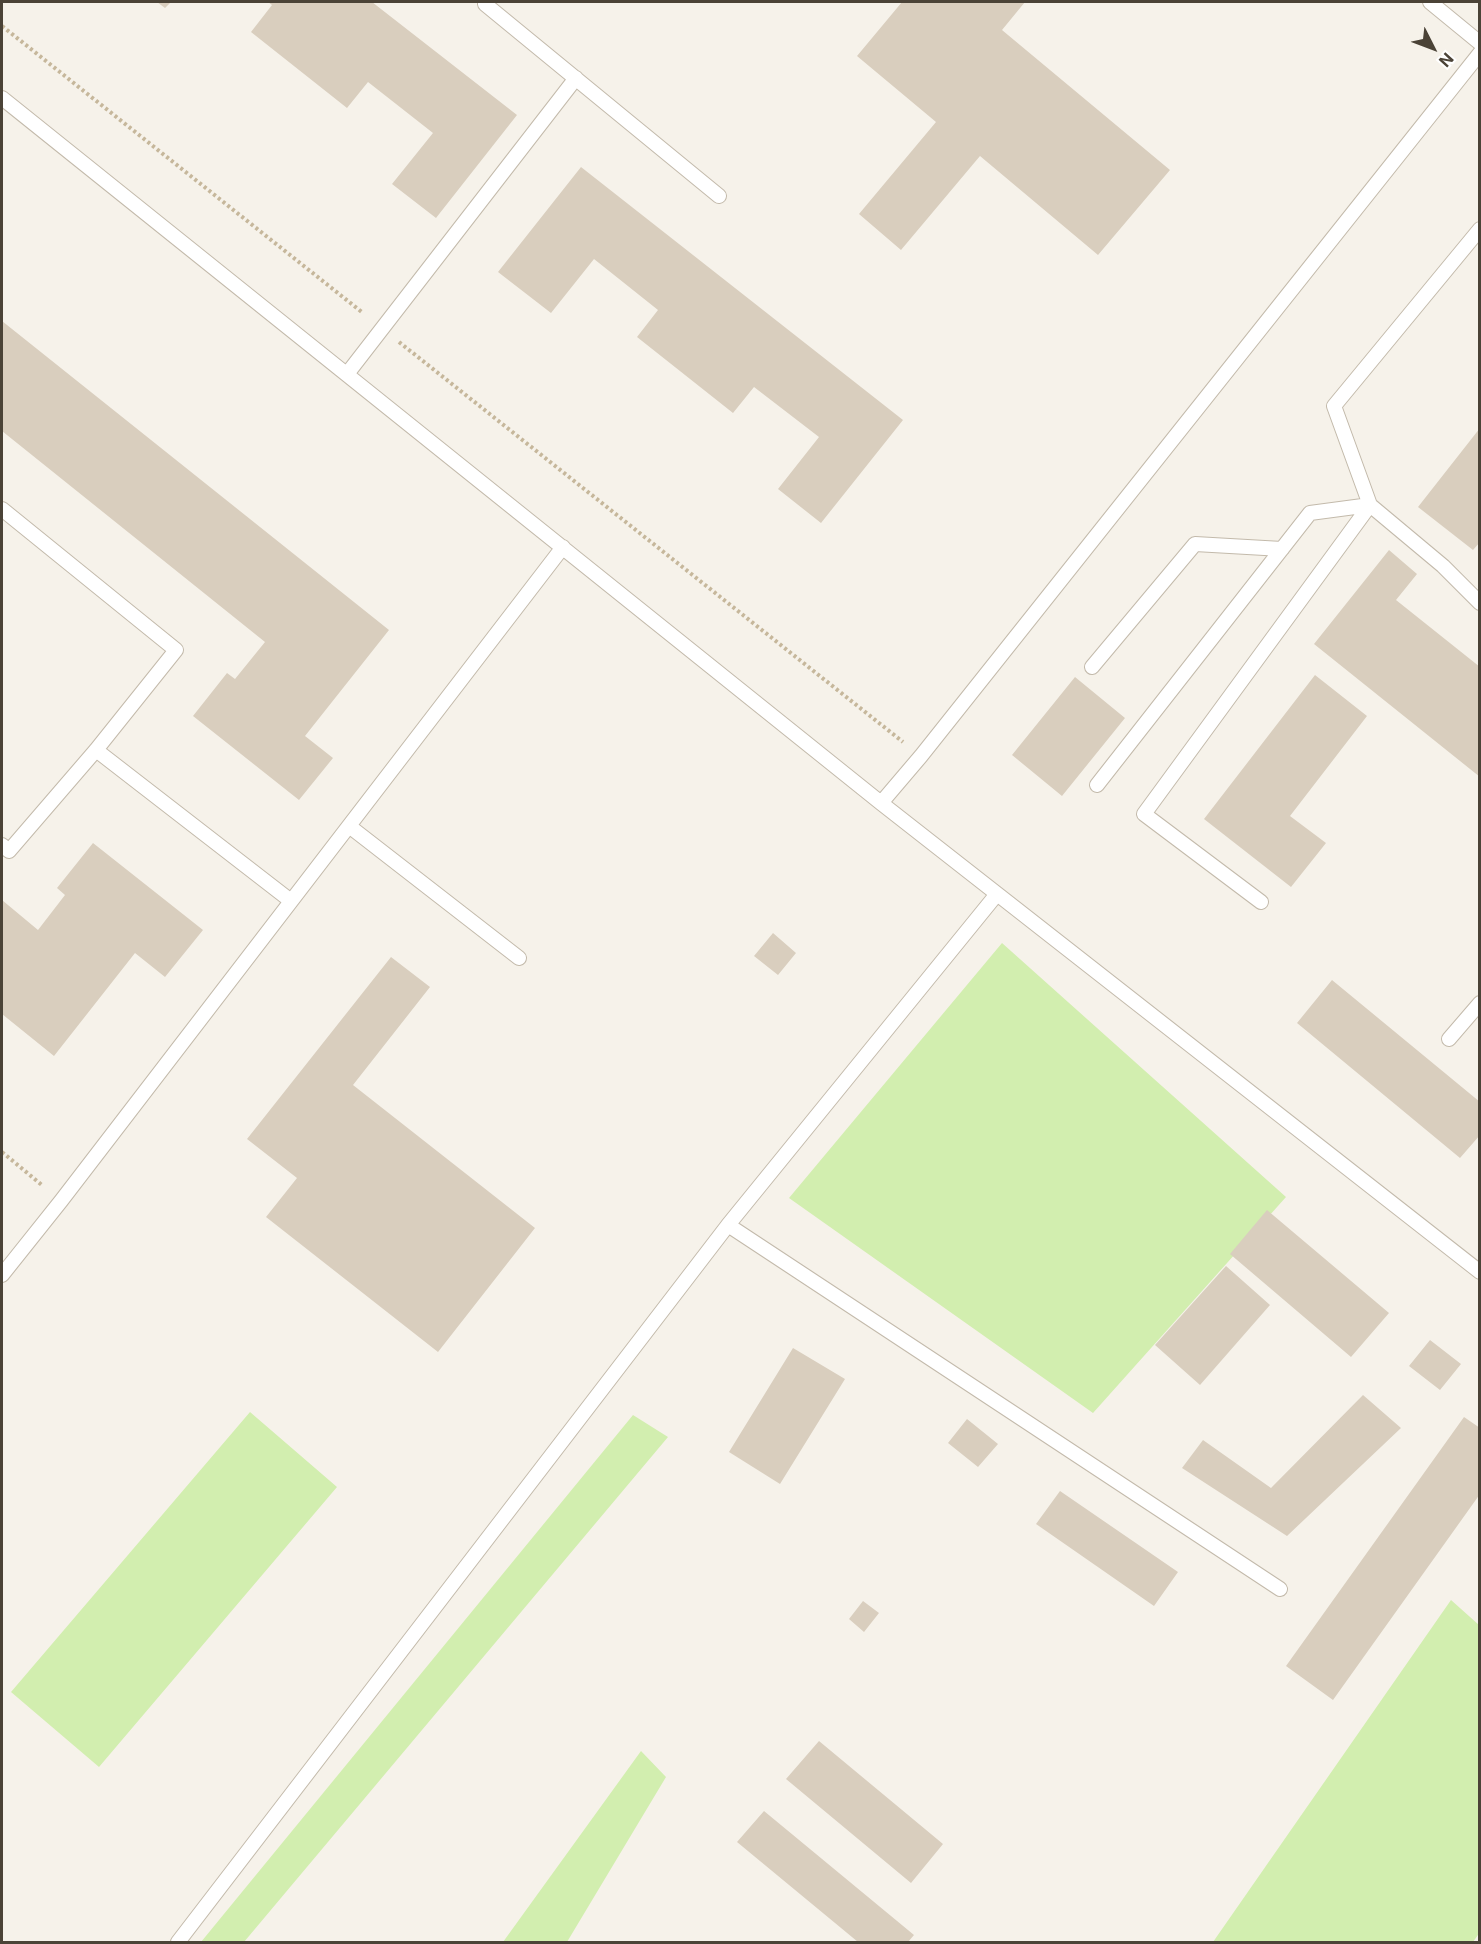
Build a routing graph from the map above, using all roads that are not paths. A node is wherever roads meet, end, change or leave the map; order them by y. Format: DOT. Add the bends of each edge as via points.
graph roads {
  1 [pos="1430,2"];
  2 [pos="485,4"];
  3 [pos="1479,43"];
  4 [pos="1479,52"];
  5 [pos="576,78"];
  6 [pos="2,99"];
  7 [pos="719,196"];
  8 [pos="1479,229"];
  9 [pos="346,374"];
  10 [pos="1370,505"];
  11 [pos="2,509"];
  12 [pos="563,547"];
  13 [pos="1282,549"];
  14 [pos="1479,603"];
  15 [pos="1092,667"];
  16 [pos="96,750"];
  17 [pos="1097,785"];
  18 [pos="881,804"];
  19 [pos="349,826"];
  20 [pos="2,845"];
  21 [pos="997,894"];
  22 [pos="291,901"];
  23 [pos="1261,902"];
  24 [pos="519,958"];
  25 [pos="1479,1003"];
  26 [pos="1449,1039"];
  27 [pos="728,1225"];
  28 [pos="1479,1272"];
  29 [pos="2,1275"];
  30 [pos="1280,1589"];
  31 [pos="178,1942"];
  1 -- 3 [label="lane"];
  2 -- 5 [label="lane"];
  4 -- 18 [label="lane"];
  5 -- 7 [label="lane"];
  5 -- 9 [label="lane"];
  6 -- 9 [label="lane"];
  8 -- 10 [label="lane" via="1334,406"];
  9 -- 12 [label="lane"];
  10 -- 13 [label="lane" via="1310,513"];
  10 -- 14 [label="lane" via="1443,566"];
  10 -- 23 [label="lane" via="1144,814"];
  11 -- 16 [label="lane" via="176,650"];
  12 -- 18 [label="lane"];
  12 -- 19 [label="lane"];
  13 -- 15 [label="lane" via="1195,544"];
  13 -- 17 [label="lane"];
  16 -- 20 [label="lane" via="9,851"];
  16 -- 22 [label="lane"];
  18 -- 21 [label="lane"];
  19 -- 22 [label="lane"];
  19 -- 24 [label="lane"];
  21 -- 27 [label="lane"];
  21 -- 28 [label="lane"];
  22 -- 29 [label="lane"];
  25 -- 26 [label="lane"];
  27 -- 30 [label="lane"];
  27 -- 31 [label="lane"];
}
